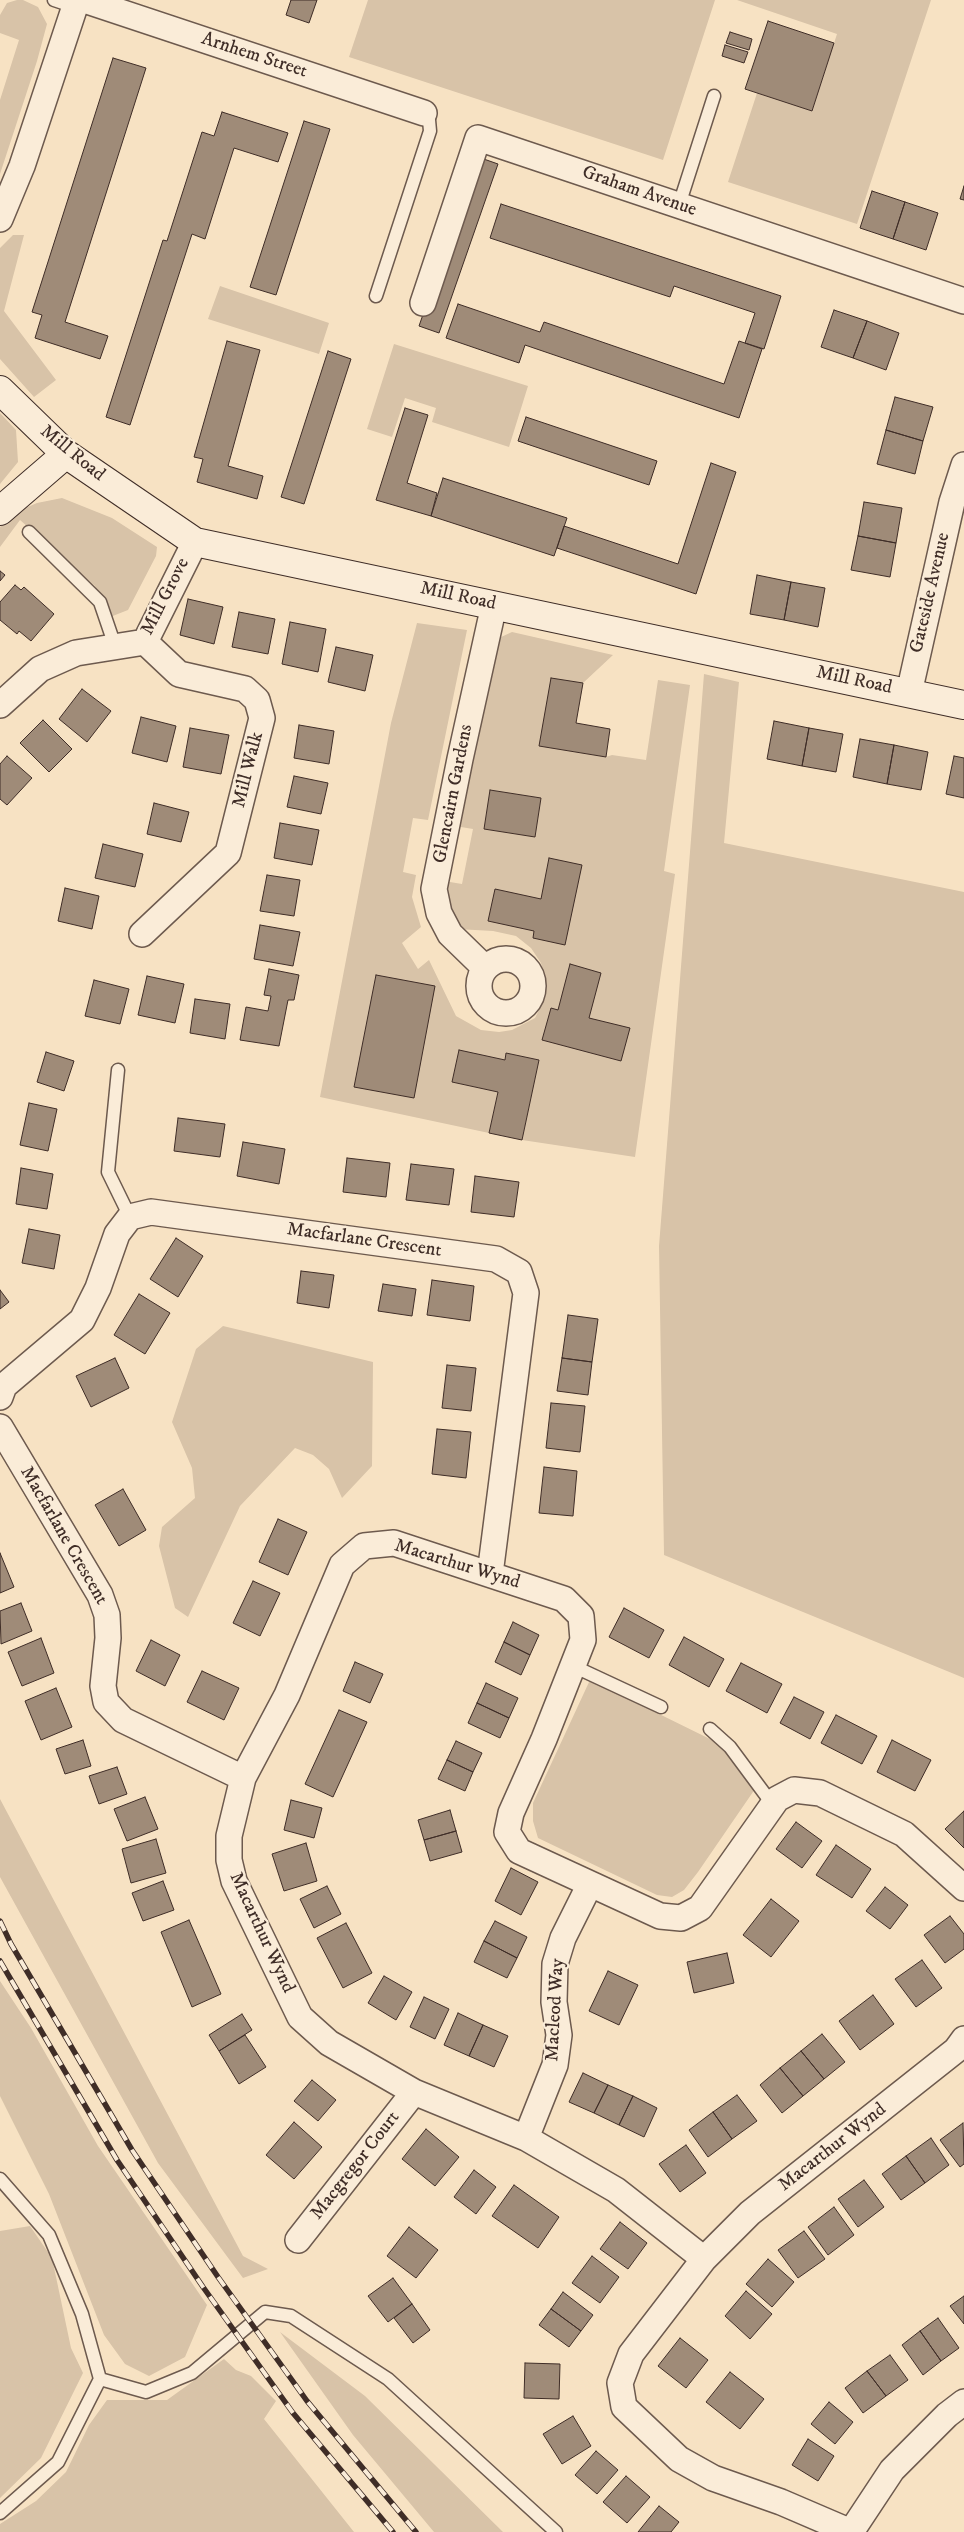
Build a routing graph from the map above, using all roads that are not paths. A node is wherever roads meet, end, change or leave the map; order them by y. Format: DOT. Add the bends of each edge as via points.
graph roads {
  1 [pos="72,2"];
  2 [pos="714,96"];
  3 [pos="424,113"];
  4 [pos="679,205"];
  5 [pos="0,219"];
  6 [pos="376,296"];
  7 [pos="964,302"];
  8 [pos="423,303"];
  9 [pos="0,390"];
  10 [pos="66,454"];
  11 [pos="964,466"];
  12 [pos="0,511"];
  13 [pos="29,532"];
  14 [pos="194,542"];
  15 [pos="494,605"];
  16 [pos="145,642"];
  17 [pos="115,646"];
  18 [pos="909,692"];
  19 [pos="0,705"];
  20 [pos="964,705"];
  21 [pos="142,934"];
  22 [pos="485,968"];
  23 [pos="118,1070"];
  24 [pos="130,1217"];
  25 [pos="0,1397"];
  26 [pos="0,1427"];
  27 [pos="490,1574"];
  28 [pos="573,1666"];
  29 [pos="661,1707"];
  30 [pos="710,1729"];
  31 [pos="243,1778"];
  32 [pos="773,1805"];
  33 [pos="590,1884"];
  34 [pos="964,1888"];
  35 [pos="964,2039"];
  36 [pos="414,2092"];
  37 [pos="526,2138"];
  38 [pos="0,2179"];
  39 [pos="298,2240"];
  40 [pos="704,2259"];
  41 [pos="100,2379"];
  42 [pos="964,2402"];
  43 [pos="0,2513"];
  44 [pos="556,2532"];
  45 [pos="851,2532"];
  1 -- 3 [label="street, Arnhem Street"];
  1 -- 5 [label="street, Arnhem Street" via="22,166"];
  2 -- 4 [label="lane"];
  3 -- 6 [label="lane" via="429,120 430,131"];
  4 -- 7 [label="street, Graham Avenue"];
  4 -- 8 [label="street, Graham Avenue" via="478,138"];
  9 -- 10 [label="street, Mill Road"];
  10 -- 12 [label="street"];
  10 -- 14 [label="street, Mill Road"];
  11 -- 18 [label="street, Gateside Avenue" via="952,502"];
  13 -- 17 [label="lane" via="100,602"];
  14 -- 15 [label="street, Mill Road"];
  14 -- 16 [label="street, Mill Grove"];
  15 -- 18 [label="street, Mill Road"];
  15 -- 22 [label="street, Glencairn Gardens" via="434,889 439,913 450,934"];
  16 -- 17 [label="street, Mill Grove"];
  16 -- 21 [label="street, Mill Walk" via="179,674 245,689 257,700 262,718 228,853"];
  17 -- 19 [label="street, Mill Grove" via="76,653 40,669"];
  18 -- 20 [label="street, Mill Road"];
  23 -- 24 [label="lane" via="108,1172"];
  24 -- 25 [label="street" via="117,1234 98,1288 82,1320 4,1386"];
  24 -- 27 [label="street, Macfarlane Crescent" via="151,1212 496,1259 519,1272 526,1293"];
  26 -- 31 [label="street, Macfarlane Crescent" via="100,1595 107,1615 108,1638 102,1686 106,1702 123,1720"];
  27 -- 28 [label="street, Macarthur Wynd" via="564,1599 581,1616 583,1640"];
  27 -- 31 [label="street, Macarthur Wynd" via="394,1543 364,1546 342,1565 287,1695"];
  28 -- 29 [label="lane"];
  28 -- 33 [label="street, Macarthur Wynd" via="506,1832 518,1851"];
  30 -- 32 [label="lane" via="730,1747"];
  31 -- 36 [label="street, Macarthur Wynd" via="229,1836 232,1874 300,2016 329,2043"];
  32 -- 33 [label="street, Macarthur Wynd" via="700,1908 681,1918 660,1916"];
  32 -- 34 [label="street, Macarthur Wynd" via="777,1799 794,1790 820,1793 904,1834"];
  33 -- 37 [label="street, Macleod Way" via="563,1938 555,1964 554,2002 558,2035 555,2065"];
  35 -- 40 [label="street, Macarthur Wynd" via="956,2050 750,2213"];
  36 -- 37 [label="street, Macarthur Wynd"];
  36 -- 39 [label="street, Macgregor Court"];
  37 -- 40 [label="street, Macarthur Wynd" via="616,2190"];
  38 -- 41 [label="lane" via="49,2235 82,2314"];
  40 -- 45 [label="street, Macarthur Wynd" via="631,2354 620,2383 624,2407 680,2458 713,2478"];
  41 -- 43 [label="lane" via="58,2462"];
  41 -- 44 [label="lane" via="146,2392 192,2373 265,2312 291,2316 388,2378"];
  42 -- 45 [label="street" via="946,2415 892,2470"];
}
